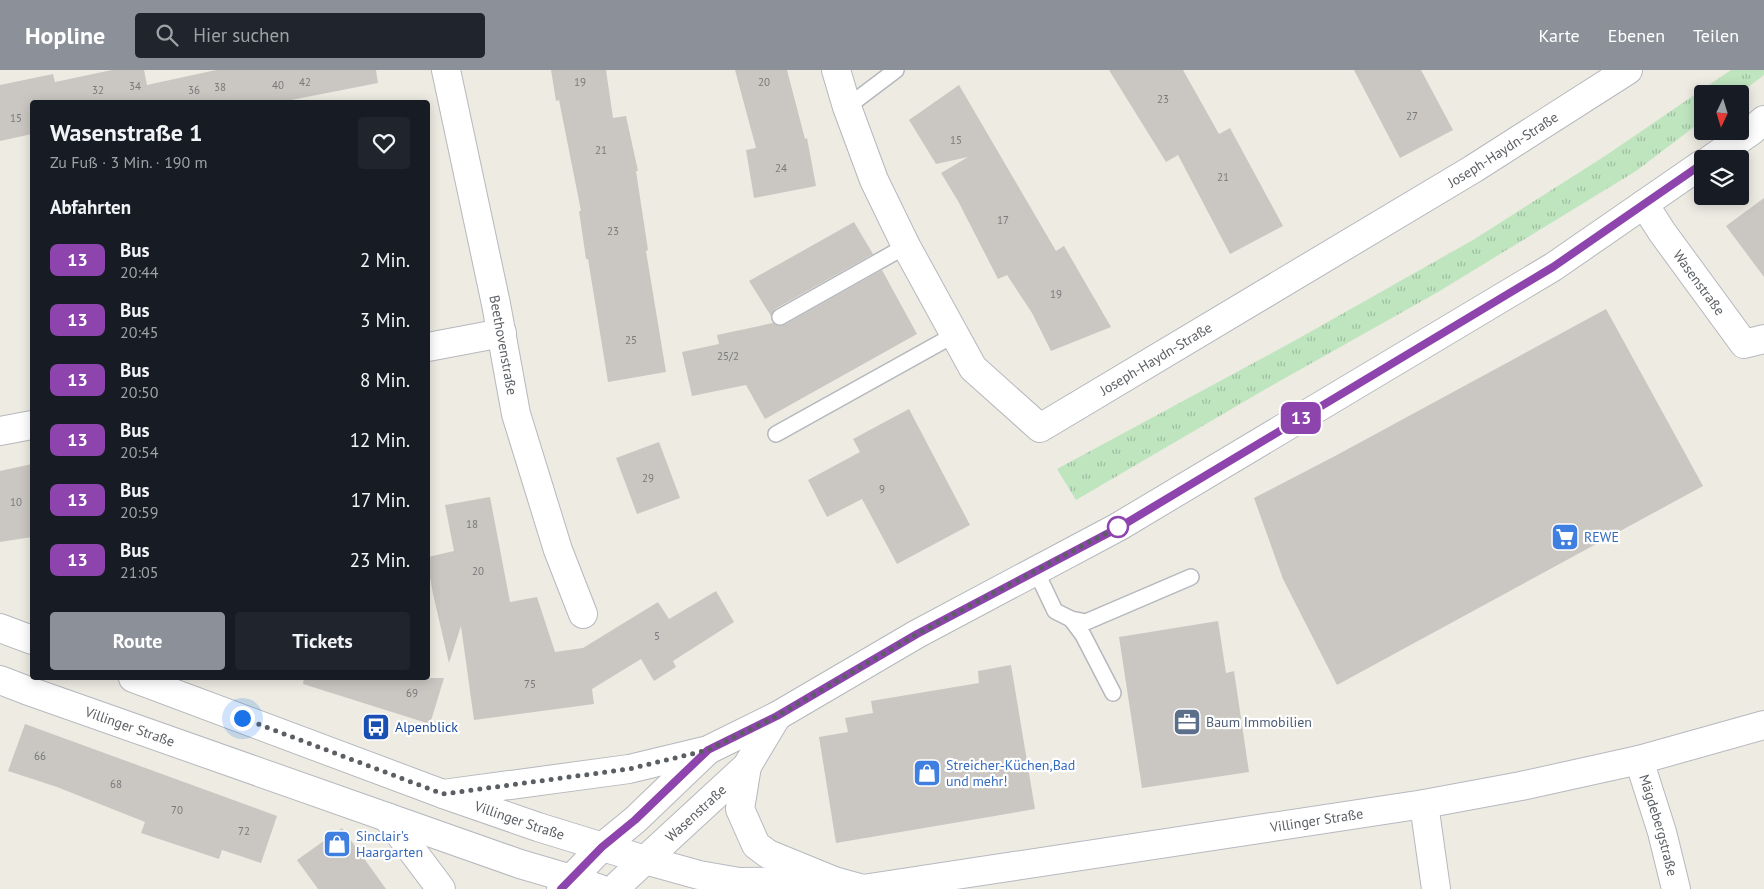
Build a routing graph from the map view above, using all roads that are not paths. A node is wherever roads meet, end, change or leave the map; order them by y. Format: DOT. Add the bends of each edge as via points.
graph roads {
  1 [pos="446,70"];
  2 [pos="836,70"];
  3 [pos="896,70"];
  4 [pos="1628,70"];
  5 [pos="847,107"];
  6 [pos="1764,120"];
  7 [pos="1723,150"];
  8 [pos="1694,170"];
  9 [pos="1644,204"];
  10 [pos="906,246"];
  11 [pos="780,317"];
  12 [pos="502,332"];
  13 [pos="954,335"];
  14 [pos="1764,339"];
  15 [pos="430,347"];
  16 [pos="30,425"];
  17 [pos="0,431"];
  18 [pos="776,434"];
  19 [pos="1036,571"];
  20 [pos="1191,577"];
  21 [pos="583,614"];
  22 [pos="1071,619"];
  23 [pos="0,628"];
  24 [pos="30,639"];
  25 [pos="0,680"];
  26 [pos="137,680"];
  27 [pos="1113,693"];
  28 [pos="777,716"];
  29 [pos="1764,725"];
  30 [pos="708,750"];
  31 [pos="1639,760"];
  32 [pos="747,766"];
  33 [pos="443,794"];
  34 [pos="1424,804"];
  35 [pos="387,817"];
  36 [pos="602,847"];
  37 [pos="645,860"];
  38 [pos="834,880"];
  39 [pos="566,884"];
  40 [pos="441,889"];
  41 [pos="600,889"];
  42 [pos="614,889"];
  43 [pos="863,889"];
  44 [pos="1436,889"];
  45 [pos="1676,889"];
  1 -- 12 [label="street, Beethovenstraße"];
  2 -- 5 [label="street, Joseph-Haydn-Straße"];
  3 -- 5 [label="lane"];
  4 -- 13 [label="street, Joseph-Haydn-Straße" via="1473,169 1040,428 973,368"];
  5 -- 10 [label="street, Joseph-Haydn-Straße" via="874,180"];
  6 -- 7 [label="street"];
  8 -- 9 [label="street, Wasenstraße"];
  9 -- 14 [label="street, Wasenstraße" via="1744,344"];
  9 -- 19 [label="street, Wasenstraße" via="1553,267 1118,528"];
  10 -- 11 [label="lane"];
  10 -- 13 [label="street, Joseph-Haydn-Straße"];
  12 -- 15 [label="street"];
  12 -- 21 [label="street, Beethovenstraße" via="516,414 558,550"];
  13 -- 18 [label="lane"];
  16 -- 17 [label="street"];
  19 -- 22 [label="lane" via="1055,611"];
  19 -- 28 [label="street, Wasenstraße" via="917,634"];
  20 -- 22 [label="lane" via="1086,622"];
  22 -- 27 [label="lane" via="1083,635"];
  23 -- 24 [label="street"];
  25 -- 35 [label="street, Villinger Straße"];
  26 -- 33 [label="street, Villinger Straße"];
  28 -- 30 [label="street, Wasenstraße"];
  28 -- 32 [label="street, Wasenstraße"];
  29 -- 31 [label="street, Villinger Straße"];
  30 -- 33 [label="street, Wasenstraße" via="629,769"];
  30 -- 36 [label="street, Wasenstraße"];
  31 -- 34 [label="street, Villinger Straße"];
  31 -- 45 [label="street, Mägdebergstraße"];
  32 -- 37 [label="street, Wasenstraße"];
  32 -- 38 [label="street, Wasenstraße" via="740,808 756,845 768,854"];
  33 -- 36 [label="street, Villinger Straße"];
  34 -- 43 [label="street, Villinger Straße"];
  34 -- 44 [label="street"];
  35 -- 39 [label="street, Villinger Straße" via="520,864"];
  35 -- 40 [label="street"];
  36 -- 37 [label="street, Villinger Straße"];
  36 -- 39 [label="street, Wasenstraße"];
  37 -- 38 [label="street, Villinger Straße" via="740,882"];
  37 -- 42 [label="street, Wasenstraße"];
  38 -- 43 [label="street, Villinger Straße"];
  39 -- 41 [label="street, Villinger Straße"];
}
